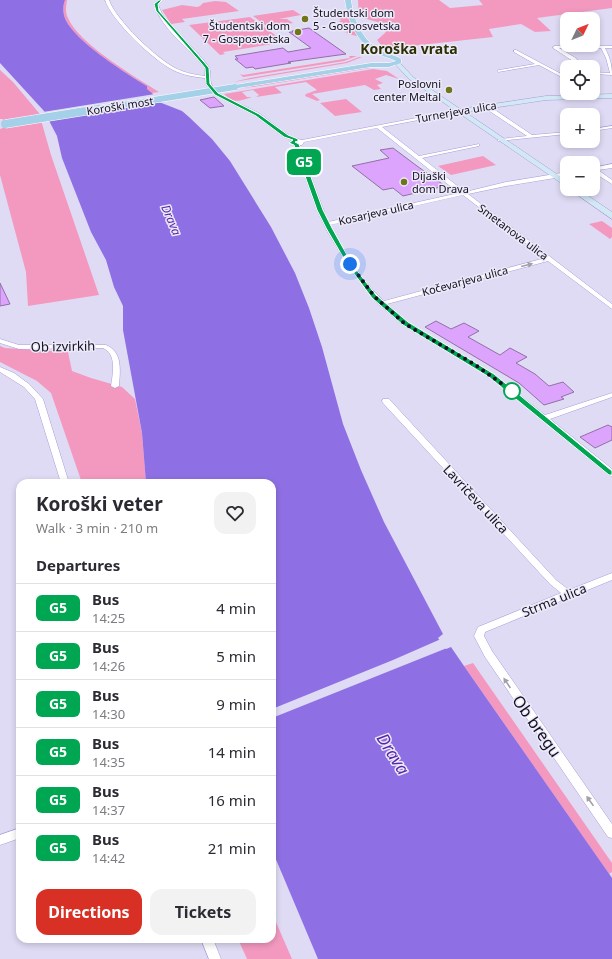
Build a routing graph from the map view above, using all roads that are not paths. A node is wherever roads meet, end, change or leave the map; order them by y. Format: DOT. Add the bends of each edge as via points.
graph roads {
  1 [pos="107,0"];
  2 [pos="160,0"];
  3 [pos="348,0"];
  4 [pos="368,44"];
  5 [pos="602,47"];
  6 [pos="612,47"];
  7 [pos="515,51"];
  8 [pos="368,53"];
  9 [pos="390,56"];
  10 [pos="359,60"];
  11 [pos="575,60"];
  12 [pos="379,61"];
  13 [pos="397,63"];
  14 [pos="540,64"];
  15 [pos="341,66"];
  16 [pos="499,71"];
  17 [pos="600,73"];
  18 [pos="560,74"];
  19 [pos="612,74"];
  20 [pos="208,78"];
  21 [pos="411,78"];
  22 [pos="235,85"];
  23 [pos="600,95"];
  24 [pos="560,96"];
  25 [pos="612,96"];
  26 [pos="490,109"];
  27 [pos="458,111"];
  28 [pos="2,123"];
  29 [pos="378,126"];
  30 [pos="612,127"];
  31 [pos="600,129"];
  32 [pos="560,134"];
  33 [pos="532,137"];
  34 [pos="500,140"];
  35 [pos="297,142"];
  36 [pos="477,145"];
  37 [pos="417,158"];
  38 [pos="612,166"];
  39 [pos="600,169"];
  40 [pos="600,174"];
  41 [pos="560,175"];
  42 [pos="554,176"];
  43 [pos="560,180"];
  44 [pos="612,182"];
  45 [pos="463,194"];
  46 [pos="583,196"];
  47 [pos="612,216"];
  48 [pos="327,224"];
  49 [pos="549,259"];
  50 [pos="381,304"];
  51 [pos="612,307"];
  52 [pos="0,341"];
  53 [pos="0,370"];
  54 [pos="115,386"];
  55 [pos="610,397"];
  56 [pos="386,401"];
  57 [pos="545,418"];
  58 [pos="612,473"];
  59 [pos="64,479"];
  60 [pos="612,576"];
  61 [pos="568,594"];
  62 [pos="496,624"];
  63 [pos="612,833"];
  64 [pos="16,834"];
  65 [pos="0,840"];
  66 [pos="209,943"];
  67 [pos="215,959"];
  1 -- 20 [label="street" via="112,13 164,63 182,73"];
  2 -- 20 [label="street" via="156,4 158,11 203,62 207,68"];
  3 -- 4 [label="main road" via="356,30"];
  4 -- 8 [label="main road"];
  4 -- 9 [label="main road" via="380,53"];
  4 -- 12 [label="main road"];
  5 -- 6 [label="street"];
  5 -- 11 [label="street" via="554,47"];
  5 -- 19 [label="street"];
  7 -- 14 [label="street"];
  9 -- 12 [label="main road"];
  9 -- 13 [label="main road" via="399,60"];
  10 -- 15 [label="main road"];
  12 -- 13 [label="main road"];
  12 -- 15 [label="main road"];
  12 -- 21 [label="street"];
  12 -- 22 [label="main road"];
  13 -- 21 [label="street"];
  14 -- 16 [label="street"];
  14 -- 18 [label="street"];
  15 -- 22 [label="main road"];
  17 -- 19 [label="street"];
  20 -- 35 [label="street" via="208,84 216,94 258,115 286,136 286,139"];
  21 -- 27 [label="street"];
  22 -- 28 [label="main road, Koroški most, bridge"];
  23 -- 25 [label="street, Turnerjeva ulica"];
  24 -- 27 [label="street, Turnerjeva ulica"];
  26 -- 33 [label="street"];
  27 -- 29 [label="street, Turnerjeva ulica"];
  27 -- 34 [label="street"];
  29 -- 35 [label="street, Turnerjeva ulica"];
  29 -- 37 [label="street, Smetanova ulica"];
  30 -- 31 [label="street"];
  32 -- 33 [label="street"];
  33 -- 34 [label="street"];
  34 -- 42 [label="street"];
  35 -- 48 [label="street"];
  36 -- 37 [label="street"];
  37 -- 45 [label="street, Smetanova ulica"];
  38 -- 39 [label="street"];
  40 -- 44 [label="street"];
  41 -- 42 [label="street, Kosarjeva ulica"];
  42 -- 43 [label="street"];
  42 -- 45 [label="street, Kosarjeva ulica"];
  45 -- 48 [label="street, Kosarjeva ulica"];
  45 -- 49 [label="street, Smetanova ulica"];
  46 -- 47 [label="street"];
  48 -- 50 [label="street" via="361,281"];
  50 -- 49 [label="street, Kočevarjeva ulica, one-way"];
  49 -- 51 [label="street, Smetanova ulica"];
  50 -- 57 [label="street" via="405,324 492,376"];
  52 -- 54 [label="street, Ob izvirkih" via="19,347 110,347 116,358"];
  53 -- 59 [label="street" via="25,383 39,399"];
  55 -- 57 [label="street"];
  56 -- 61 [label="street, Lavričeva ulica"];
  57 -- 58 [label="street"];
  60 -- 61 [label="street, Strma ulica"];
  61 -- 62 [label="street, Strma ulica"];
  63 -- 62 [label="street, Ob bregu, one-way" via="488,654 481,641 480,632"];
  64 -- 65 [label="street"];
  66 -- 67 [label="street"];
}
